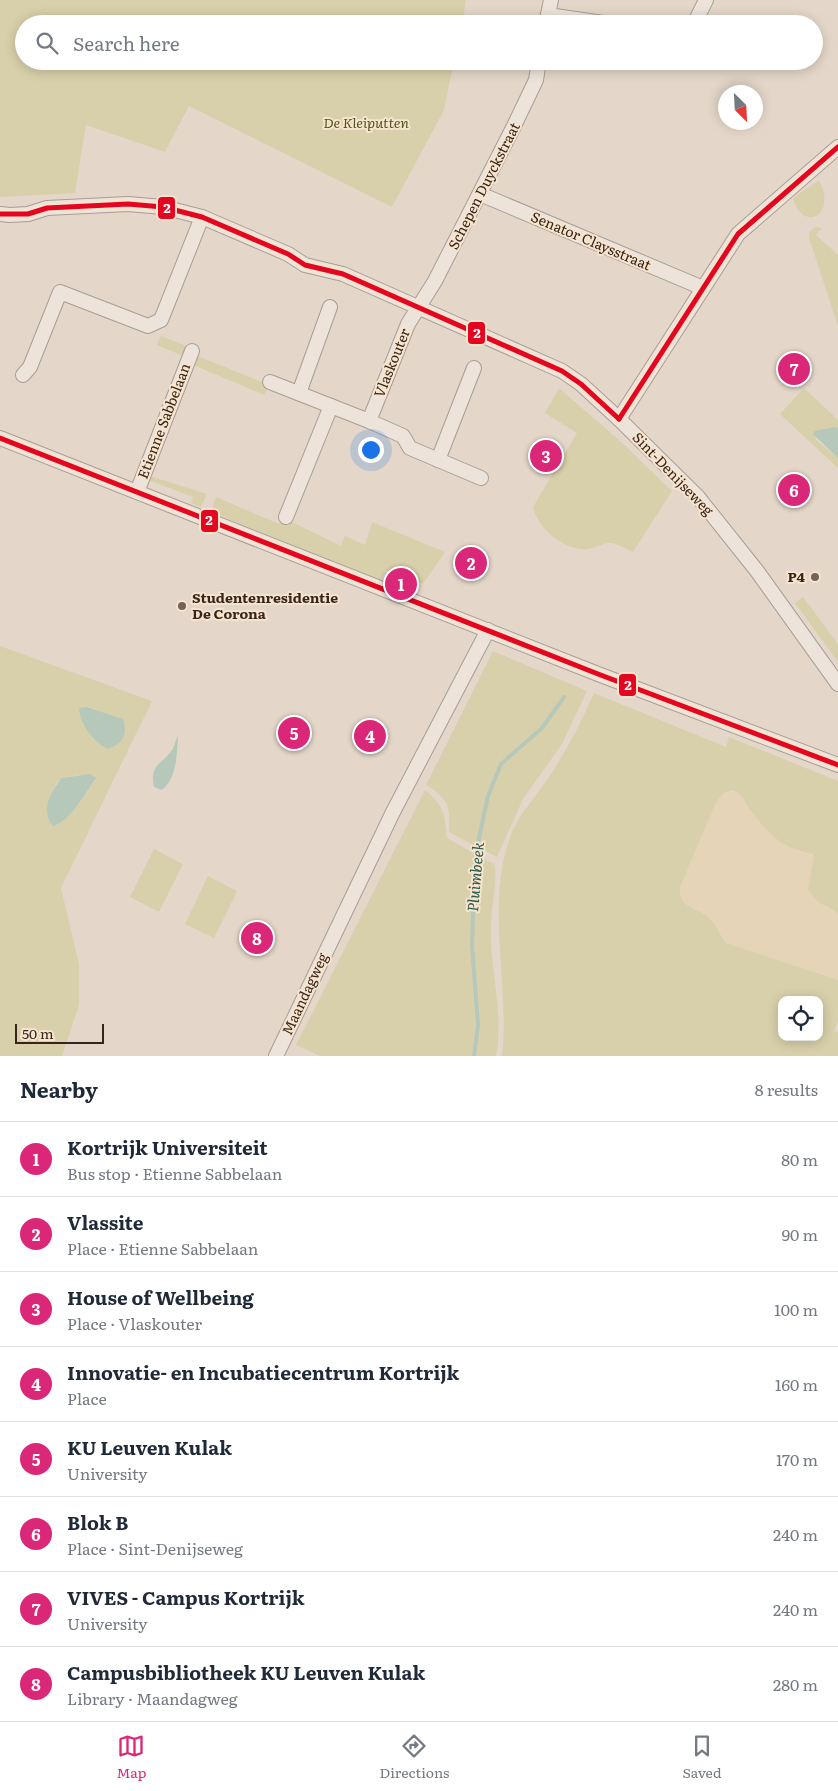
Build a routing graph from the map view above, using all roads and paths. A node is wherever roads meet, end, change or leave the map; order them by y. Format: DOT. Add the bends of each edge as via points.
graph roads {
  1 [pos="551,0"];
  2 [pos="706,0"];
  3 [pos="548,15"];
  4 [pos="698,15"];
  5 [pos="538,70"];
  6 [pos="838,147"];
  7 [pos="480,194"];
  8 [pos="0,214"];
  9 [pos="202,217"];
  10 [pos="703,288"];
  11 [pos="330,307"];
  12 [pos="419,307"];
  13 [pos="192,351"];
  14 [pos="474,368"];
  15 [pos="23,375"];
  16 [pos="270,382"];
  17 [pos="299,393"];
  18 [pos="331,406"];
  19 [pos="619,419"];
  20 [pos="369,421"];
  21 [pos="0,438"];
  22 [pos="438,460"];
  23 [pos="481,478"];
  24 [pos="137,492"];
  25 [pos="286,517"];
  26 [pos="488,630"];
  27 [pos="838,684"];
  28 [pos="838,765"];
  29 [pos="276,1056"];
  1 -- 3 [label="street"];
  2 -- 4 [label="street"];
  5 -- 7 [label="street, Schepen Duyckstraat"];
  6 -- 10 [label="street" via="742,230"];
  7 -- 10 [label="street, Senator Claysstraat"];
  7 -- 12 [label="street, Schepen Duyckstraat"];
  8 -- 9 [label="street, Sint-Denijseweg" via="128,204 164,207"];
  9 -- 12 [label="street, Sint-Denijseweg" via="288,254 305,265 343,274"];
  9 -- 15 [label="street" via="161,320 148,326 60,292 30,368"];
  10 -- 19 [label="street"];
  11 -- 17 [label="street"];
  12 -- 19 [label="street, Sint-Denijseweg" via="562,371"];
  12 -- 20 [label="street, Vlaskouter" via="408,324"];
  13 -- 24 [label="street, Etienne Sabbelaan"];
  14 -- 22 [label="street"];
  16 -- 17 [label="street"];
  17 -- 18 [label="street"];
  18 -- 20 [label="street"];
  18 -- 25 [label="street"];
  19 -- 27 [label="street, Sint-Denijseweg" via="698,497 722,526"];
  20 -- 22 [label="street" via="403,436 410,448"];
  21 -- 24 [label="street, Etienne Sabbelaan"];
  22 -- 23 [label="street"];
  24 -- 26 [label="street, Etienne Sabbelaan"];
  26 -- 28 [label="street, Etienne Sabbelaan"];
  26 -- 29 [label="street, Maandagweg" via="393,812"];
}
